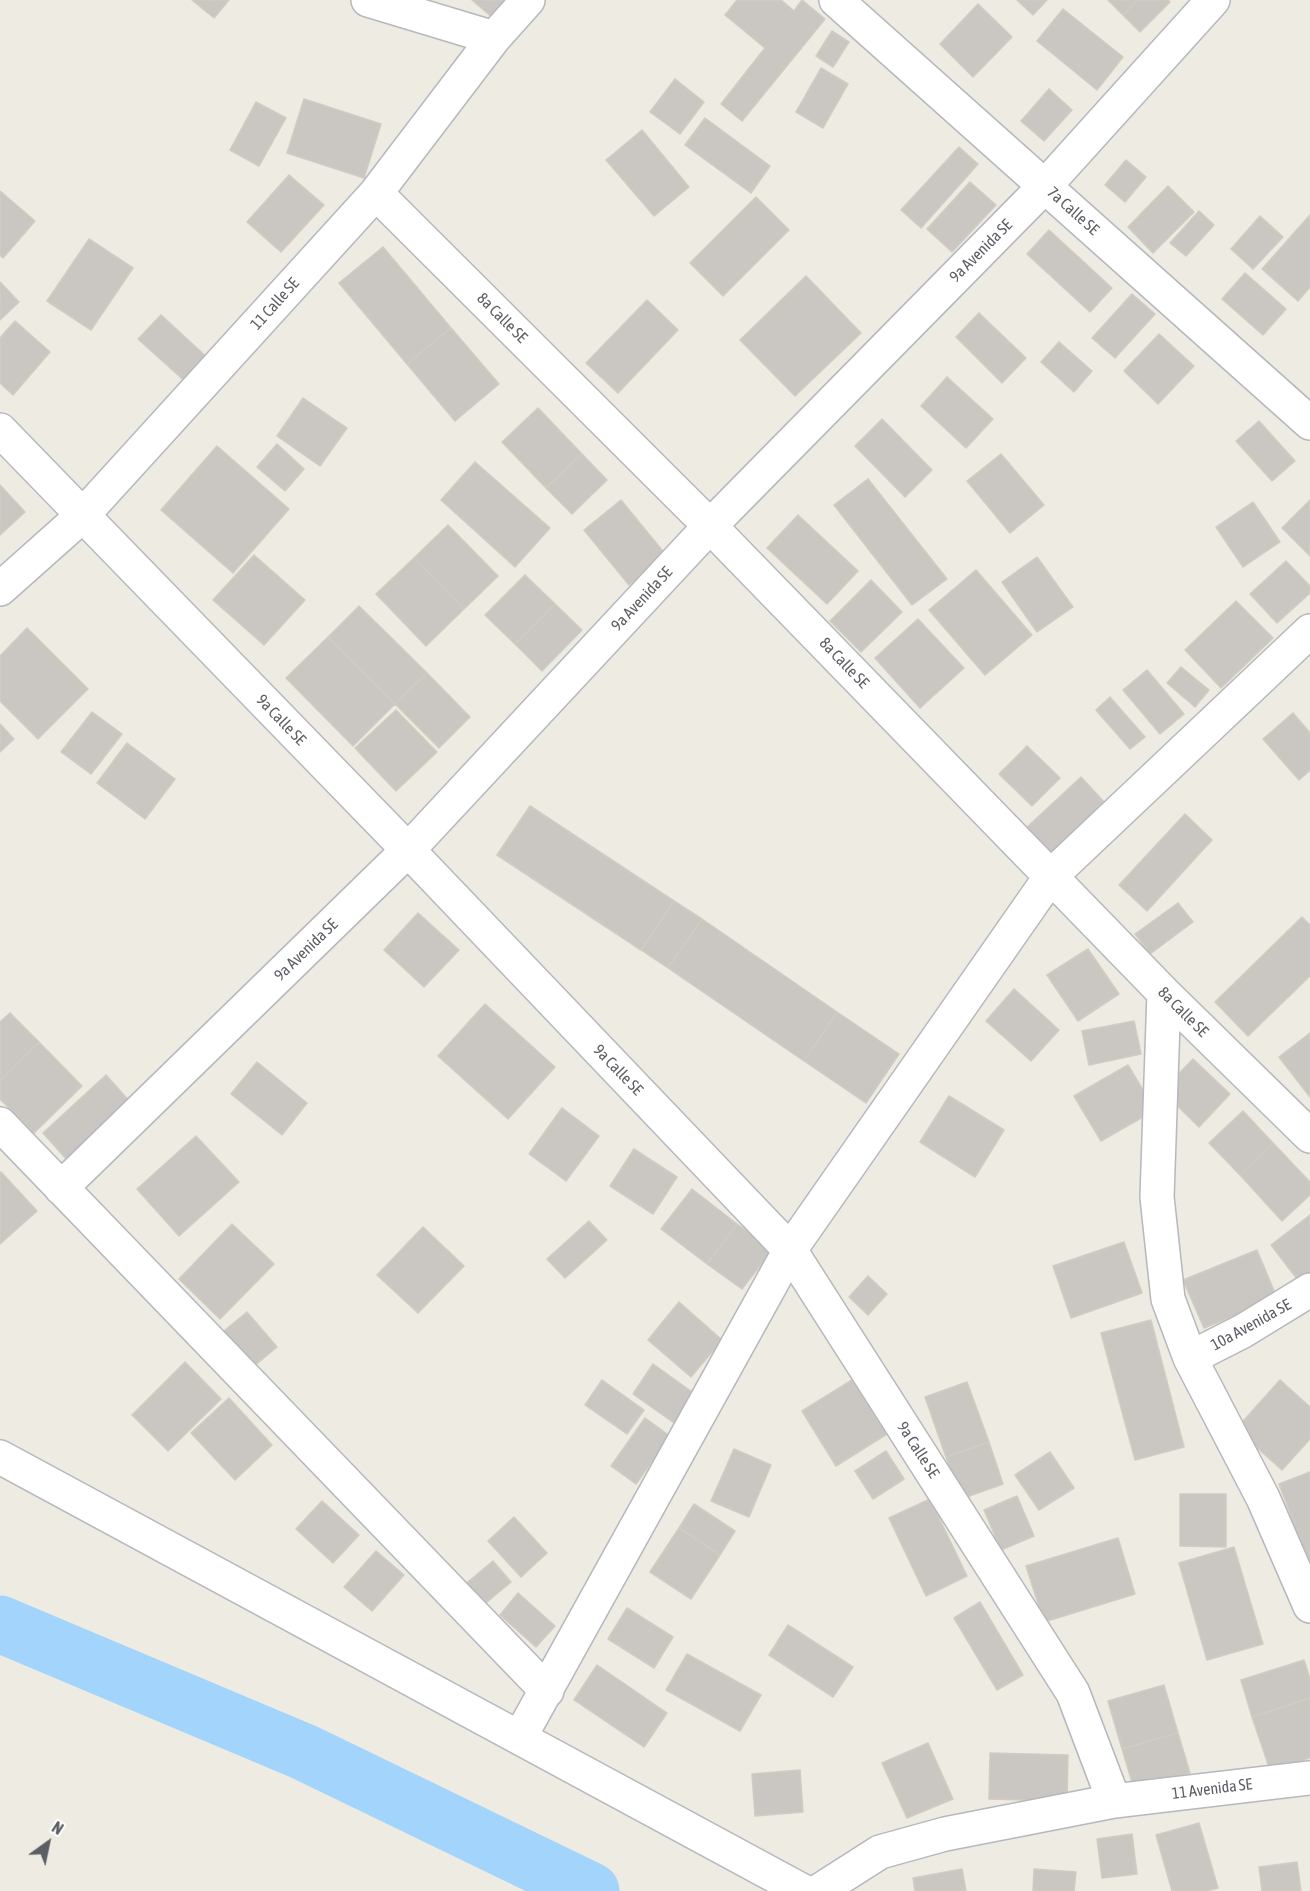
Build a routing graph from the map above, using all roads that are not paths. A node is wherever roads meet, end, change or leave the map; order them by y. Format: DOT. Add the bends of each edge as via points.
graph roads {
  1 [pos="368,0"];
  2 [pos="528,0"];
  3 [pos="836,0"];
  4 [pos="1213,0"];
  5 [pos="494,38"];
  6 [pos="1046,186"];
  7 [pos="376,193"];
  8 [pos="1310,423"];
  9 [pos="0,430"];
  10 [pos="82,516"];
  11 [pos="710,526"];
  12 [pos="0,589"];
  13 [pos="1310,630"];
  14 [pos="408,850"];
  15 [pos="1051,876"];
  16 [pos="1164,993"];
  17 [pos="0,1124"];
  18 [pos="1310,1136"];
  19 [pos="61,1188"];
  20 [pos="790,1250"];
  21 [pos="1310,1290"];
  22 [pos="1190,1358"];
  23 [pos="0,1457"];
  24 [pos="1310,1606"];
  25 [pos="547,1690"];
  26 [pos="520,1737"];
  27 [pos="1310,1778"];
  28 [pos="1114,1801"];
  29 [pos="803,1891"];
  30 [pos="819,1891"];
  1 -- 5 [label="street"];
  2 -- 5 [label="street, 11 Calle SE"];
  3 -- 6 [label="street, 7a Calle SE"];
  4 -- 6 [label="street, 9a Avenida SE"];
  5 -- 7 [label="street, 11 Calle SE"];
  6 -- 8 [label="street, 7a Calle SE"];
  6 -- 11 [label="street, 9a Avenida SE"];
  7 -- 10 [label="street, 11 Calle SE"];
  7 -- 11 [label="street, 8a Calle SE"];
  9 -- 10 [label="street, 9a Calle SE"];
  10 -- 12 [label="street, 11 Calle SE"];
  10 -- 14 [label="street, 9a Calle SE"];
  11 -- 14 [label="street, 9a Avenida SE"];
  11 -- 15 [label="street, 8a Calle SE"];
  13 -- 15 [label="street"];
  14 -- 19 [label="street, 9a Avenida SE"];
  14 -- 20 [label="street, 9a Calle SE"];
  15 -- 16 [label="street, 8a Calle SE"];
  15 -- 20 [label="street"];
  16 -- 18 [label="street, 8a Calle SE"];
  16 -- 22 [label="street" via="1157,1197 1168,1299"];
  17 -- 19 [label="street"];
  19 -- 25 [label="street"];
  20 -- 25 [label="street"];
  20 -- 28 [label="street, 9a Calle SE" via="1072,1693"];
  21 -- 22 [label="street, 10a Avenida SE"];
  22 -- 24 [label="street" via="1263,1498"];
  23 -- 26 [label="street"];
  25 -- 26 [label="street"];
  26 -- 29 [label="street"];
  27 -- 28 [label="street, 11 Avenida SE"];
  28 -- 30 [label="street, 11 Avenida SE" via="945,1834 880,1852"];
}
